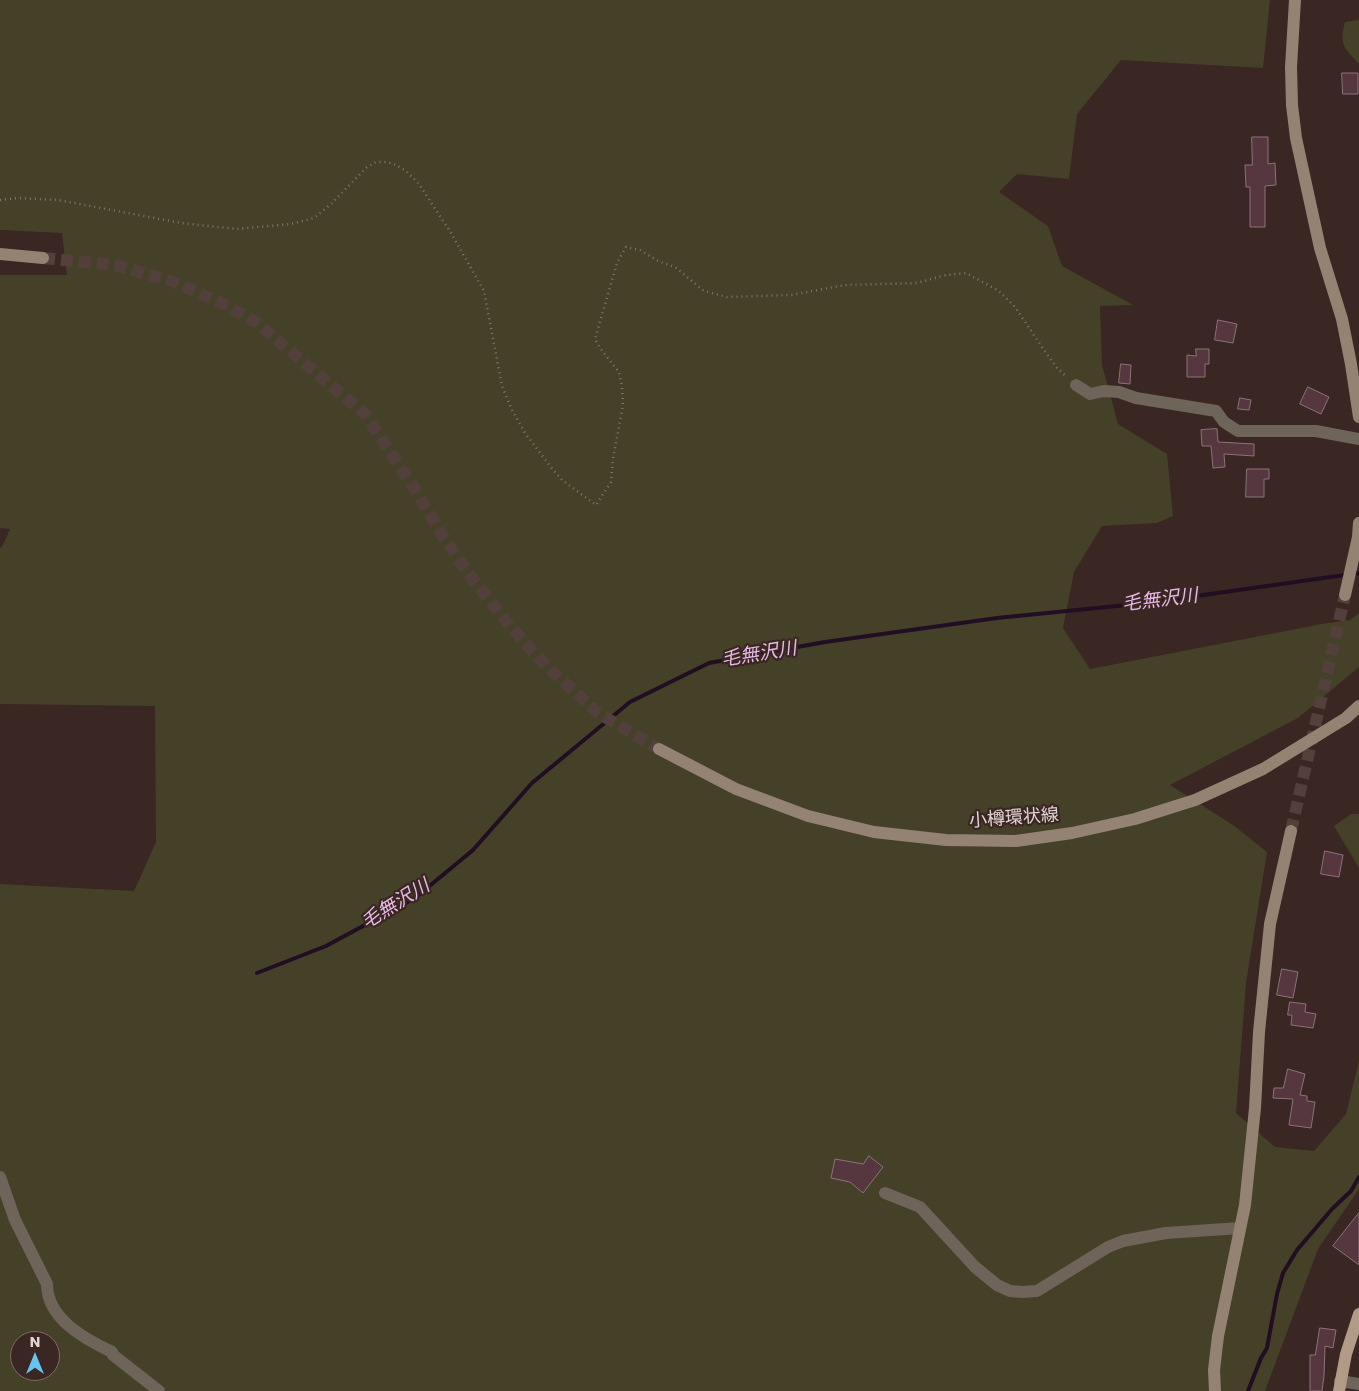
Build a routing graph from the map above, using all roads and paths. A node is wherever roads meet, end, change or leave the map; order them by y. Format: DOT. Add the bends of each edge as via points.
graph roads {
  1 [pos="1295,0"];
  2 [pos="0,200"];
  3 [pos="0,254"];
  4 [pos="43,258"];
  5 [pos="1076,385"];
  6 [pos="1359,417"];
  7 [pos="1359,439"];
  8 [pos="1359,523"];
  9 [pos="1345,595"];
  10 [pos="1359,706"];
  11 [pos="659,749"];
  12 [pos="1292,831"];
  13 [pos="0,1177"];
  14 [pos="885,1193"];
  15 [pos="1240,1228"];
  16 [pos="1359,1314"];
  17 [pos="1359,1384"];
  18 [pos="1339,1386"];
  19 [pos="159,1391"];
  20 [pos="1215,1391"];
  1 -- 6 [label="street" via="1292,105 1296,138 1320,248 1342,320"];
  2 -- 5 [label="path" via="58,200 181,223 237,229 291,224 314,218 366,167 376,162 396,164 419,184 484,291 502,386 524,433 562,480 596,505 611,482 622,387 619,372 595,339 617,263 626,247 640,250 675,267 704,291 727,297 791,295 845,285 917,283 966,272 999,291 1015,307 1057,368"];
  3 -- 4 [label="street"];
  5 -- 7 [label="street" via="1090,394 1119,392 1136,398 1216,411 1224,422 1238,431 1316,432"];
  8 -- 9 [label="street"];
  10 -- 11 [label="street, 小樽環状線" via="1346,718 1263,769 1195,800 1135,820 1016,841 946,840 874,832 808,816 736,789"];
  12 -- 15 [label="street" via="1270,924 1254,1118"];
  13 -- 19 [label="street" via="15,1220 46,1284 51,1305 65,1322 90,1341 112,1352"];
  14 -- 15 [label="street" via="920,1207 975,1267 1010,1291 1037,1291 1123,1241 1166,1233"];
  15 -- 20 [label="street" via="1218,1336"];
  16 -- 18 [label="main road"];
  17 -- 18 [label="street"];
}
